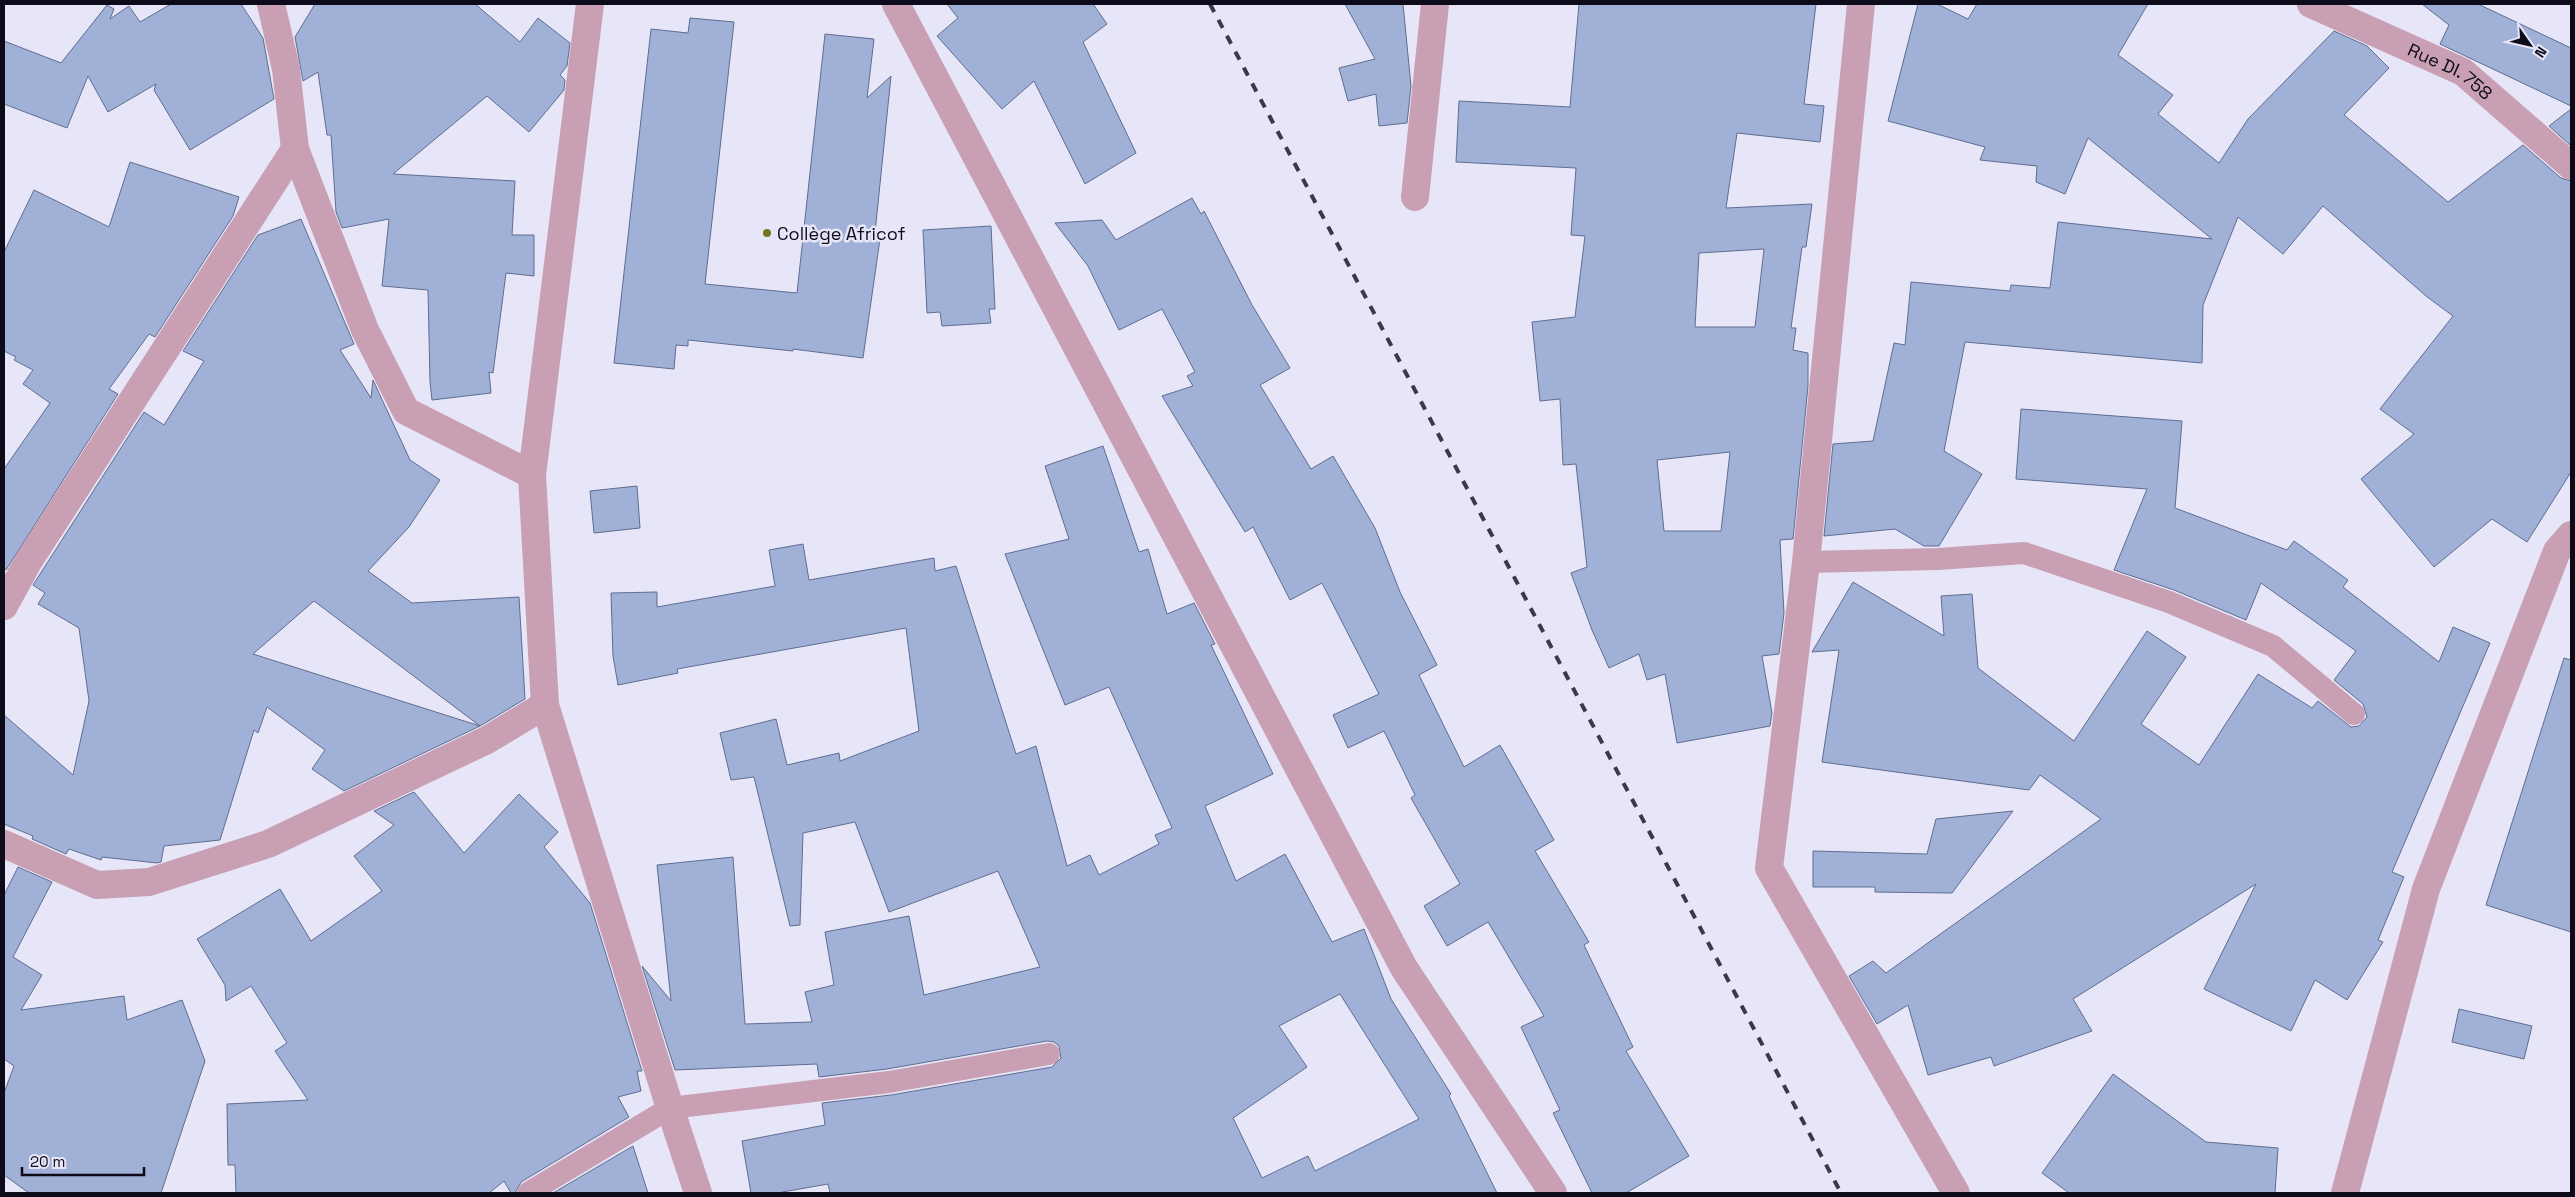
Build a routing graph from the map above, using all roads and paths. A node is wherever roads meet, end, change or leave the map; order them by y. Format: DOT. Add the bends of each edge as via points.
graph roads {
  1 [pos="271,4"];
  2 [pos="590,4"];
  3 [pos="896,4"];
  4 [pos="1435,4"];
  5 [pos="1861,4"];
  6 [pos="2311,4"];
  7 [pos="295,149"];
  8 [pos="2571,166"];
  9 [pos="1415,197"];
  10 [pos="532,475"];
  11 [pos="2571,535"];
  12 [pos="1806,562"];
  13 [pos="4,606"];
  14 [pos="545,705"];
  15 [pos="2354,714"];
  16 [pos="4,844"];
  17 [pos="1049,1054"];
  18 [pos="670,1108"];
  19 [pos="528,1193"];
  20 [pos="698,1193"];
  21 [pos="1553,1193"];
  22 [pos="1956,1193"];
  23 [pos="2346,1193"];
  1 -- 7 [label="street" via="286,69"];
  2 -- 10 [label="street"];
  3 -- 21 [label="street" via="1404,968"];
  4 -- 9 [label="street"];
  5 -- 12 [label="street"];
  6 -- 8 [label="street, Rue DI. 758" via="2463,72"];
  7 -- 10 [label="street" via="364,330 406,411"];
  7 -- 13 [label="street" via="28,562"];
  10 -- 14 [label="street"];
  11 -- 23 [label="street" via="2557,551 2426,889"];
  12 -- 15 [label="lane" via="1938,559 2024,552 2169,602 2273,646"];
  12 -- 22 [label="street" via="1769,868"];
  14 -- 16 [label="street" via="487,740 268,844 149,882 98,885"];
  14 -- 18 [label="street"];
  17 -- 18 [label="lane" via="889,1082"];
  18 -- 19 [label="lane"];
  18 -- 20 [label="street"];
}
